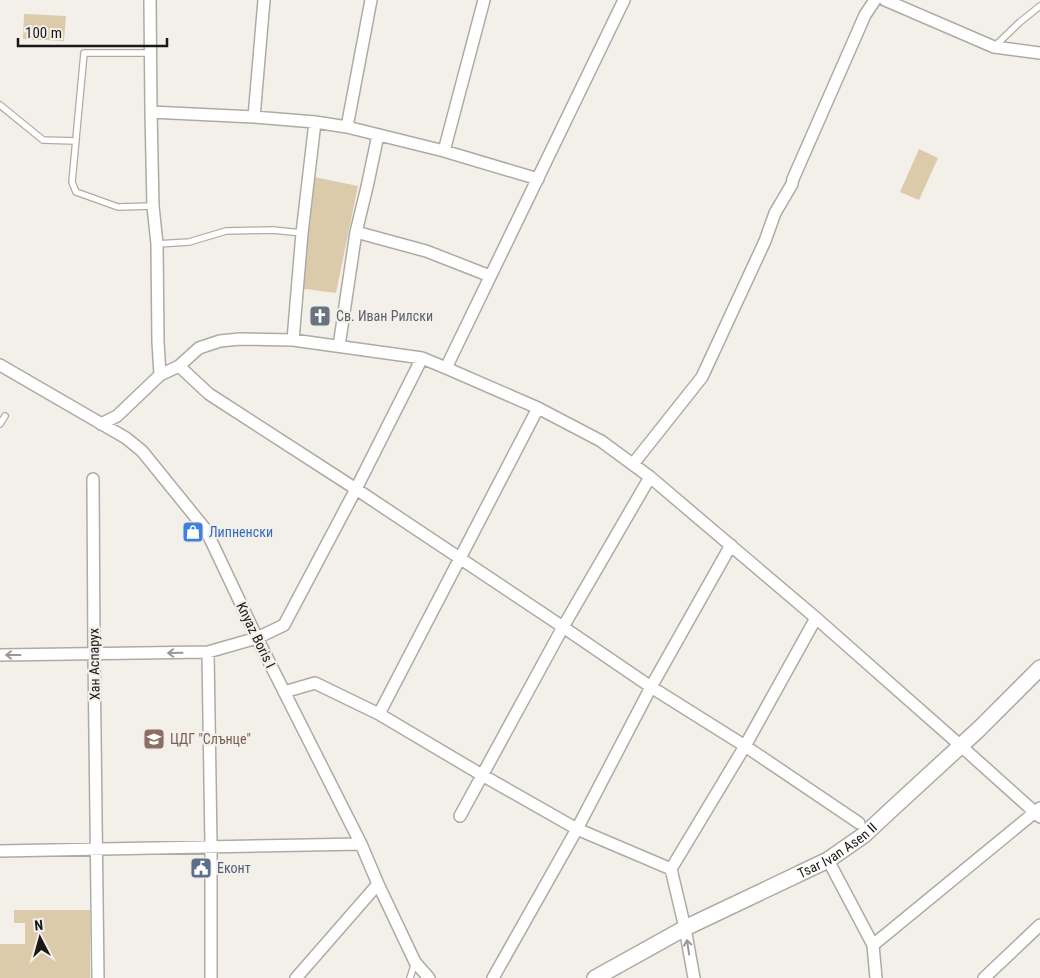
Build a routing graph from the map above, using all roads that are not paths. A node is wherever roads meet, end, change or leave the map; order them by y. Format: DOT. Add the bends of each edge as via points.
graph roads {
  1 [pos="150,0"];
  2 [pos="264,0"];
  3 [pos="371,0"];
  4 [pos="484,0"];
  5 [pos="624,0"];
  6 [pos="875,0"];
  7 [pos="885,0"];
  8 [pos="1040,6"];
  9 [pos="994,47"];
  10 [pos="151,53"];
  11 [pos="1040,53"];
  12 [pos="0,105"];
  13 [pos="151,112"];
  14 [pos="254,117"];
  15 [pos="315,122"];
  16 [pos="347,127"];
  17 [pos="378,135"];
  18 [pos="76,141"];
  19 [pos="444,151"];
  20 [pos="538,179"];
  21 [pos="153,206"];
  22 [pos="356,232"];
  23 [pos="302,233"];
  24 [pos="157,244"];
  25 [pos="490,276"];
  26 [pos="293,340"];
  27 [pos="339,346"];
  28 [pos="422,358"];
  29 [pos="0,365"];
  30 [pos="179,366"];
  31 [pos="446,368"];
  32 [pos="160,375"];
  33 [pos="538,408"];
  34 [pos="5,416"];
  35 [pos="0,424"];
  36 [pos="101,424"];
  37 [pos="633,464"];
  38 [pos="650,477"];
  39 [pos="93,479"];
  40 [pos="356,490"];
  41 [pos="730,545"];
  42 [pos="459,558"];
  43 [pos="816,618"];
  44 [pos="563,627"];
  45 [pos="257,638"];
  46 [pos="208,652"];
  47 [pos="94,654"];
  48 [pos="0,655"];
  49 [pos="1040,668"];
  50 [pos="651,687"];
  51 [pos="284,692"];
  52 [pos="379,714"];
  53 [pos="744,746"];
  54 [pos="961,746"];
  55 [pos="482,775"];
  56 [pos="1038,813"];
  57 [pos="460,816"];
  58 [pos="859,823"];
  59 [pos="578,828"];
  60 [pos="361,844"];
  61 [pos="211,846"];
  62 [pos="96,849"];
  63 [pos="0,851"];
  64 [pos="828,860"];
  65 [pos="671,869"];
  66 [pos="378,884"];
  67 [pos="1040,925"];
  68 [pos="685,928"];
  69 [pos="873,945"];
  70 [pos="415,962"];
  71 [pos="692,972"];
  72 [pos="98,978"];
  73 [pos="211,978"];
  74 [pos="296,978"];
  75 [pos="410,978"];
  76 [pos="429,978"];
  77 [pos="493,978"];
  78 [pos="595,978"];
  79 [pos="876,978"];
  80 [pos="984,978"];
  1 -- 10 [label="street"];
  2 -- 14 [label="street"];
  3 -- 16 [label="street"];
  4 -- 19 [label="street"];
  5 -- 20 [label="street"];
  6 -- 37 [label="street" via="702,377"];
  7 -- 9 [label="street"];
  8 -- 9 [label="lane"];
  9 -- 11 [label="street"];
  10 -- 13 [label="street"];
  10 -- 18 [label="lane" via="84,52"];
  12 -- 18 [label="lane" via="42,140"];
  13 -- 14 [label="street"];
  13 -- 21 [label="street"];
  14 -- 15 [label="street"];
  15 -- 16 [label="street"];
  15 -- 23 [label="street"];
  16 -- 17 [label="street"];
  17 -- 19 [label="street"];
  17 -- 22 [label="street"];
  18 -- 21 [label="lane" via="72,182 76,192 118,207"];
  19 -- 20 [label="street"];
  20 -- 25 [label="street"];
  21 -- 24 [label="street"];
  22 -- 25 [label="street" via="426,251"];
  22 -- 27 [label="street"];
  23 -- 24 [label="lane" via="226,231 190,242"];
  23 -- 26 [label="street"];
  24 -- 32 [label="street"];
  25 -- 31 [label="street"];
  26 -- 27 [label="street"];
  26 -- 30 [label="street" via="220,341 199,348"];
  27 -- 28 [label="street"];
  28 -- 31 [label="street"];
  28 -- 40 [label="street"];
  29 -- 36 [label="street, Knyaz Boris I"];
  30 -- 32 [label="street"];
  30 -- 40 [label="street" via="209,394"];
  31 -- 33 [label="street"];
  32 -- 36 [label="street" via="118,416"];
  33 -- 37 [label="street" via="601,441"];
  33 -- 42 [label="street"];
  34 -- 35 [label="lane"];
  36 -- 45 [label="street, Knyaz Boris I" via="142,451 206,530"];
  37 -- 38 [label="street"];
  38 -- 41 [label="street"];
  38 -- 44 [label="street"];
  39 -- 47 [label="street, Хан Аспарух"];
  40 -- 42 [label="street"];
  40 -- 45 [label="street" via="284,625"];
  41 -- 43 [label="street"];
  41 -- 50 [label="street"];
  42 -- 44 [label="street"];
  42 -- 52 [label="street"];
  43 -- 53 [label="street"];
  43 -- 54 [label="street"];
  44 -- 50 [label="street"];
  44 -- 55 [label="street"];
  45 -- 46 [label="street"];
  45 -- 51 [label="street, Knyaz Boris I"];
  46 -- 47 [label="street, one-way"];
  46 -- 61 [label="street"];
  47 -- 48 [label="street, one-way"];
  47 -- 62 [label="street, Хан Аспарух"];
  49 -- 54 [label="street, Tsar Ivan Asen II"];
  50 -- 53 [label="street"];
  50 -- 59 [label="street"];
  51 -- 52 [label="street" via="314,683"];
  51 -- 60 [label="street, Knyaz Boris I"];
  52 -- 55 [label="street"];
  53 -- 58 [label="street"];
  53 -- 65 [label="street"];
  54 -- 56 [label="street"];
  54 -- 64 [label="street, Tsar Ivan Asen II" via="864,835"];
  55 -- 57 [label="street"];
  55 -- 59 [label="street"];
  56 -- 69 [label="street"];
  59 -- 65 [label="street"];
  59 -- 77 [label="street"];
  60 -- 61 [label="street"];
  60 -- 66 [label="street, Knyaz Boris I"];
  61 -- 62 [label="street"];
  61 -- 73 [label="street"];
  62 -- 63 [label="street"];
  62 -- 72 [label="street, Хан Аспарух"];
  64 -- 68 [label="street, Tsar Ivan Asen II"];
  64 -- 69 [label="street"];
  65 -- 68 [label="street"];
  66 -- 70 [label="street, Knyaz Boris I"];
  66 -- 74 [label="street"];
  67 -- 80 [label="street"];
  71 -- 68 [label="street, one-way"];
  68 -- 78 [label="street, Tsar Ivan Asen II"];
  69 -- 79 [label="street"];
  70 -- 75 [label="lane"];
  70 -- 76 [label="street, Knyaz Boris I"];
}
